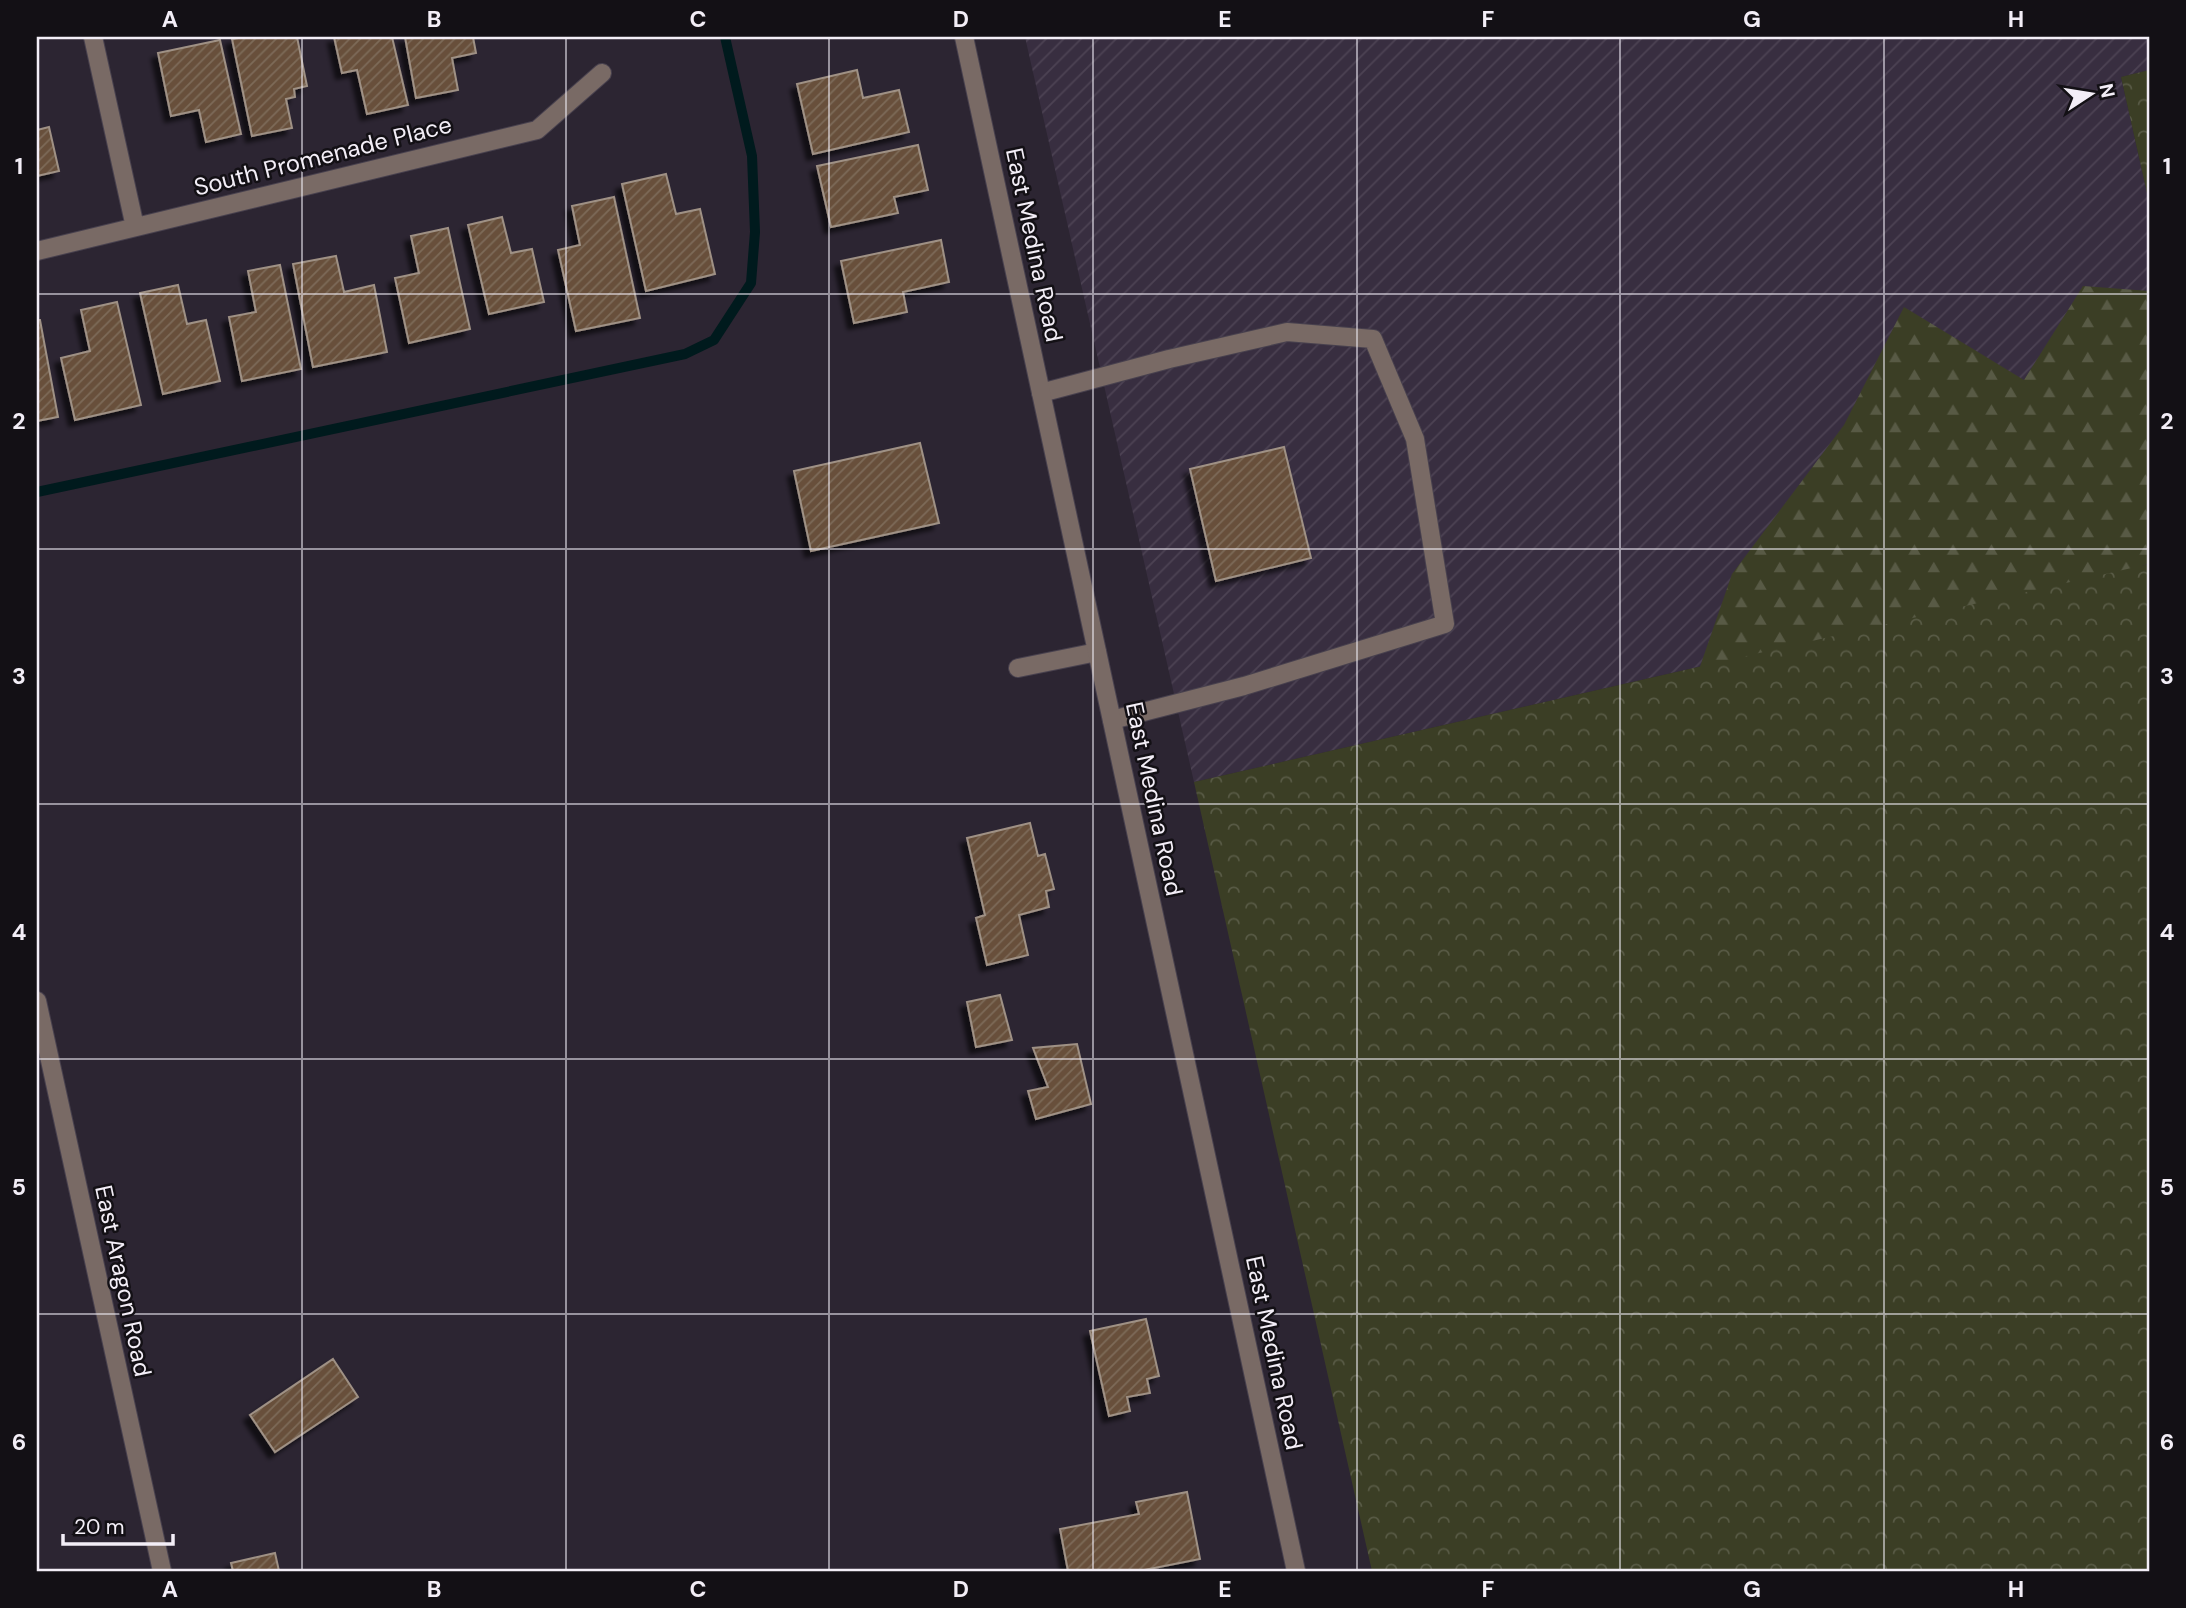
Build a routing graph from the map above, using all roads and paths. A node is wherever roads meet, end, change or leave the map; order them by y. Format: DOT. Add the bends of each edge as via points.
graph roads {
  1 [pos="93,37"];
  2 [pos="964,37"];
  3 [pos="602,73"];
  4 [pos="135,227"];
  5 [pos="37,251"];
  6 [pos="1041,393"];
  7 [pos="1097,652"];
  8 [pos="1018,668"];
  9 [pos="1112,720"];
  10 [pos="37,1001"];
  11 [pos="162,1571"];
  12 [pos="1296,1571"];
  1 -- 4 [label="street"];
  2 -- 6 [label="street, East Medina Road"];
  3 -- 4 [label="street, South Promenade Place" via="537,130"];
  4 -- 5 [label="street, South Promenade Place"];
  6 -- 7 [label="street, East Medina Road"];
  6 -- 9 [label="street" via="1286,332 1373,339 1415,439 1445,624 1244,686"];
  7 -- 8 [label="street"];
  7 -- 9 [label="street, East Medina Road"];
  9 -- 12 [label="street, East Medina Road"];
  10 -- 11 [label="street, East Aragon Road"];
}
